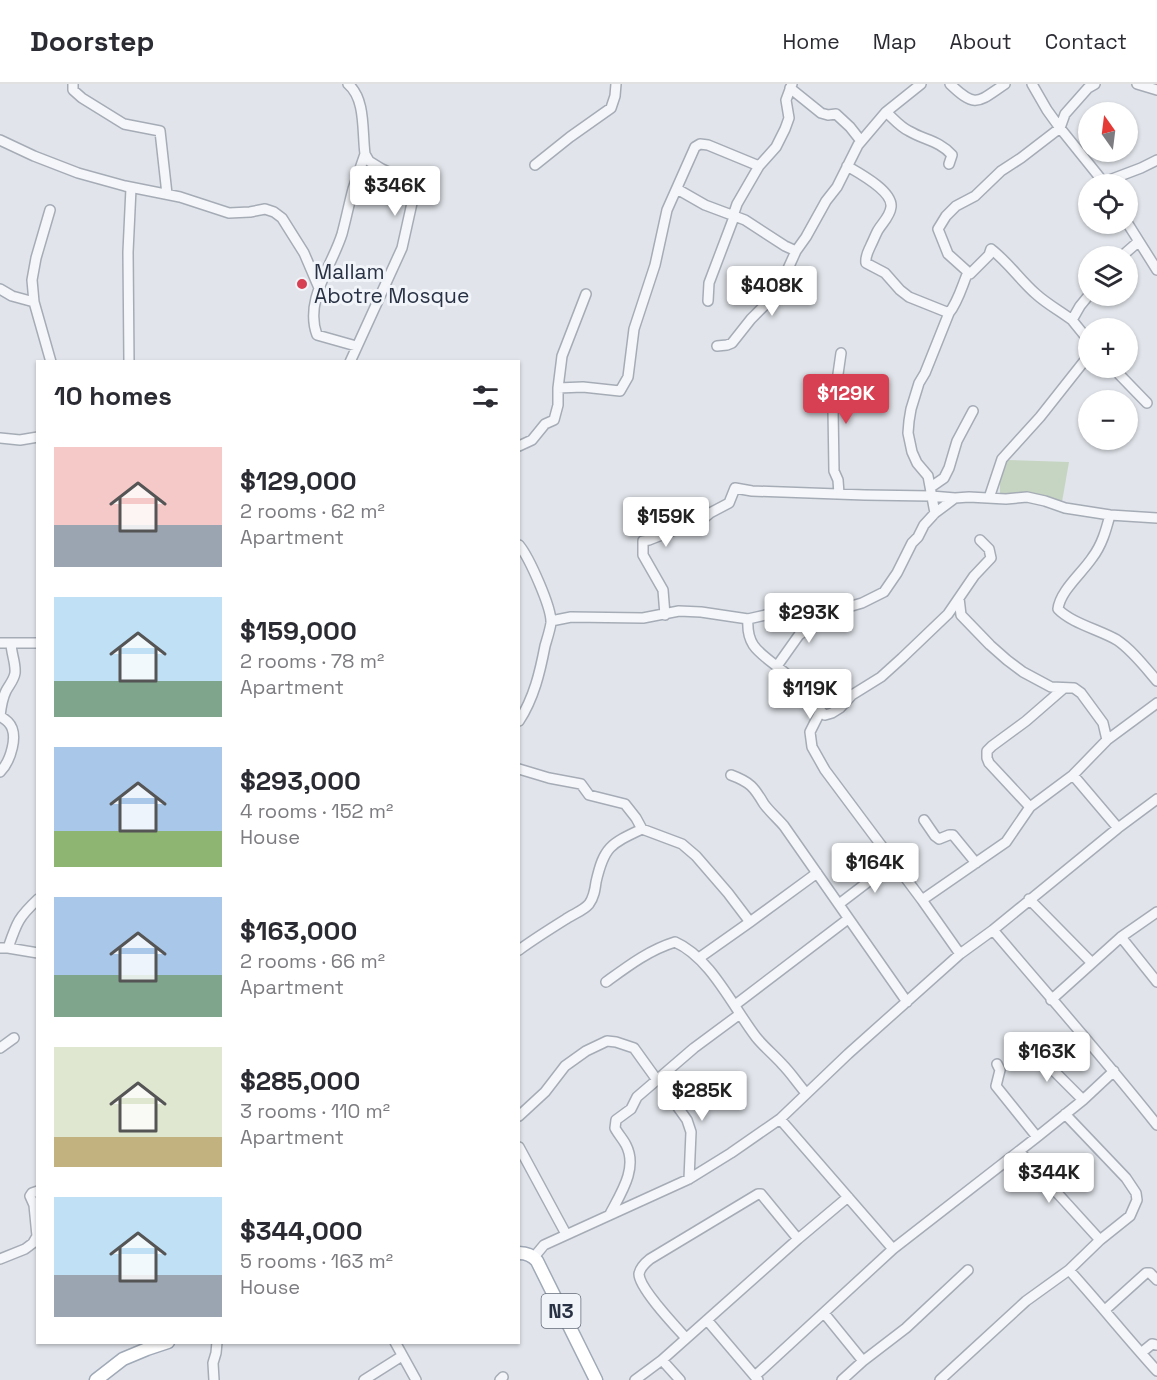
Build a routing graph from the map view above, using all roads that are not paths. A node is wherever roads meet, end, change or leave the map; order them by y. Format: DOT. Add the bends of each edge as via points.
graph roads {
  1 [pos="74,84"];
  2 [pos="348,84"];
  3 [pos="616,84"];
  4 [pos="921,84"];
  5 [pos="950,84"];
  6 [pos="1005,84"];
  7 [pos="1032,84"];
  8 [pos="1095,84"];
  9 [pos="1137,84"];
  10 [pos="791,86"];
  11 [pos="1157,90"];
  12 [pos="886,112"];
  13 [pos="1060,128"];
  14 [pos="0,140"];
  15 [pos="861,141"];
  16 [pos="365,154"];
  17 [pos="1157,160"];
  18 [pos="949,164"];
  19 [pos="536,165"];
  20 [pos="847,165"];
  21 [pos="759,166"];
  22 [pos="1098,174"];
  23 [pos="1127,174"];
  24 [pos="131,188"];
  25 [pos="677,189"];
  26 [pos="167,194"];
  27 [pos="50,210"];
  28 [pos="734,217"];
  29 [pos="1134,234"];
  30 [pos="1138,242"];
  31 [pos="1133,246"];
  32 [pos="796,251"];
  33 [pos="1157,270"];
  34 [pos="968,272"];
  35 [pos="318,288"];
  36 [pos="0,289"];
  37 [pos="586,294"];
  38 [pos="708,301"];
  39 [pos="34,302"];
  40 [pos="1080,306"];
  41 [pos="949,313"];
  42 [pos="1072,320"];
  43 [pos="1078,327"];
  44 [pos="356,346"];
  45 [pos="717,346"];
  46 [pos="841,353"];
  47 [pos="50,360"];
  48 [pos="129,360"];
  49 [pos="351,360"];
  50 [pos="1078,369"];
  51 [pos="1123,378"];
  52 [pos="558,388"];
  53 [pos="1147,403"];
  54 [pos="973,411"];
  55 [pos="36,437"];
  56 [pos="0,438"];
  57 [pos="520,446"];
  58 [pos="931,491"];
  59 [pos="839,494"];
  60 [pos="955,498"];
  61 [pos="989,498"];
  62 [pos="934,513"];
  63 [pos="1110,515"];
  64 [pos="1157,518"];
  65 [pos="980,540"];
  66 [pos="520,546"];
  67 [pos="959,598"];
  68 [pos="831,612"];
  69 [pos="948,614"];
  70 [pos="665,615"];
  71 [pos="961,615"];
  72 [pos="748,619"];
  73 [pos="551,621"];
  74 [pos="0,643"];
  75 [pos="11,643"];
  76 [pos="36,643"];
  77 [pos="777,666"];
  78 [pos="1157,681"];
  79 [pos="1064,688"];
  80 [pos="1157,703"];
  81 [pos="820,712"];
  82 [pos="0,716"];
  83 [pos="520,719"];
  84 [pos="1103,723"];
  85 [pos="1121,729"];
  86 [pos="1107,741"];
  87 [pos="520,769"];
  88 [pos="0,772"];
  89 [pos="731,775"];
  90 [pos="1073,775"];
  91 [pos="1157,799"];
  92 [pos="1030,807"];
  93 [pos="924,820"];
  94 [pos="1118,828"];
  95 [pos="642,829"];
  96 [pos="894,862"];
  97 [pos="976,863"];
  98 [pos="817,873"];
  99 [pos="1029,899"];
  100 [pos="922,900"];
  101 [pos="36,901"];
  102 [pos="839,904"];
  103 [pos="1157,912"];
  104 [pos="848,919"];
  105 [pos="750,922"];
  106 [pos="993,930"];
  107 [pos="1121,937"];
  108 [pos="4,948"];
  109 [pos="520,949"];
  110 [pos="36,953"];
  111 [pos="960,954"];
  112 [pos="699,958"];
  113 [pos="1092,963"];
  114 [pos="606,982"];
  115 [pos="1157,982"];
  116 [pos="1051,1000"];
  117 [pos="907,1002"];
  118 [pos="735,1005"];
  119 [pos="740,1014"];
  120 [pos="14,1038"];
  121 [pos="1030,1047"];
  122 [pos="0,1048"];
  123 [pos="998,1065"];
  124 [pos="1114,1071"];
  125 [pos="668,1072"];
  126 [pos="657,1080"];
  127 [pos="806,1093"];
  128 [pos="1083,1100"];
  129 [pos="1065,1114"];
  130 [pos="520,1115"];
  131 [pos="780,1119"];
  132 [pos="1157,1125"];
  133 [pos="1037,1137"];
  134 [pos="520,1149"];
  135 [pos="1019,1151"];
  136 [pos="689,1179"];
  137 [pos="36,1192"];
  138 [pos="848,1197"];
  139 [pos="610,1214"];
  140 [pos="36,1226"];
  141 [pos="566,1234"];
  142 [pos="36,1238"];
  143 [pos="798,1239"];
  144 [pos="1100,1240"];
  145 [pos="893,1249"];
  146 [pos="520,1253"];
  147 [pos="534,1257"];
  148 [pos="0,1259"];
  149 [pos="968,1270"];
  150 [pos="1069,1270"];
  151 [pos="1157,1280"];
  152 [pos="1105,1310"];
  153 [pos="824,1313"];
  154 [pos="707,1320"];
  155 [pos="686,1338"];
  156 [pos="162,1344"];
  157 [pos="217,1344"];
  158 [pos="396,1344"];
  159 [pos="1157,1346"];
  160 [pos="1141,1353"];
  161 [pos="402,1356"];
  162 [pos="662,1360"];
  163 [pos="863,1361"];
  164 [pos="1157,1371"];
  165 [pos="756,1378"];
  166 [pos="96,1380"];
  167 [pos="214,1380"];
  168 [pos="364,1380"];
  169 [pos="416,1380"];
  170 [pos="596,1380"];
  171 [pos="635,1380"];
  172 [pos="680,1380"];
  173 [pos="842,1380"];
  174 [pos="940,1380"];
  1 -- 26 [label="street" via="82,99 124,124 160,131"];
  2 -- 16 [label="street" via="360,103"];
  3 -- 19 [label="street" via="611,108"];
  4 -- 12 [label="street"];
  5 -- 6 [label="street" via="975,101"];
  7 -- 13 [label="street"];
  8 -- 13 [label="street" via="1065,114"];
  9 -- 11 [label="street"];
  10 -- 15 [label="street" via="821,113 836,114"];
  10 -- 21 [label="street" via="786,100 789,118 785,129"];
  12 -- 15 [label="street"];
  12 -- 18 [label="street" via="906,130 946,148 952,155"];
  13 -- 22 [label="street"];
  13 -- 34 [label="street" via="946,216 938,229 948,254"];
  14 -- 24 [label="street" via="78,173"];
  15 -- 20 [label="street"];
  16 -- 35 [label="street" via="341,236"];
  16 -- 44 [label="street" via="369,161 408,181 412,203 402,248"];
  17 -- 23 [label="street"];
  20 -- 32 [label="street"];
  20 -- 41 [label="street" via="881,188 891,205 866,263 885,273 909,297"];
  21 -- 25 [label="street" via="700,144 695,147"];
  21 -- 28 [label="street" via="737,204"];
  24 -- 26 [label="street"];
  24 -- 48 [label="street"];
  25 -- 28 [label="street"];
  25 -- 52 [label="street" via="667,210 655,265 634,329 623,388"];
  26 -- 35 [label="street" via="230,213 265,209 274,212 304,253"];
  27 -- 39 [label="street" via="32,280"];
  28 -- 32 [label="street"];
  28 -- 38 [label="street" via="709,283"];
  29 -- 30 [label="street"];
  30 -- 31 [label="street"];
  30 -- 33 [label="street"];
  32 -- 45 [label="street" via="777,293 732,343"];
  34 -- 41 [label="street"];
  34 -- 42 [label="street" via="992,249 1037,296"];
  35 -- 44 [label="street" via="314,319 317,335"];
  36 -- 39 [label="street"];
  37 -- 52 [label="street" via="562,356"];
  39 -- 47 [label="street"];
  40 -- 42 [label="street"];
  41 -- 58 [label="street" via="919,383 909,421 912,452 928,476"];
  42 -- 43 [label="street"];
  44 -- 49 [label="street"];
  46 -- 59 [label="street" via="833,409 834,471"];
  50 -- 61 [label="street" via="1002,459"];
  51 -- 53 [label="street"];
  52 -- 57 [label="street" via="554,420"];
  54 -- 58 [label="street" via="944,478"];
  55 -- 56 [label="street"];
  58 -- 59 [label="street"];
  58 -- 60 [label="street"];
  58 -- 62 [label="street"];
  59 -- 70 [label="street" via="735,488 729,503 703,519 643,541 643,555 663,590"];
  60 -- 61 [label="street"];
  60 -- 62 [label="street"];
  61 -- 63 [label="street" via="1027,496 1065,508"];
  62 -- 68 [label="street" via="884,592"];
  63 -- 64 [label="street"];
  63 -- 78 [label="street" via="1093,558 1061,599 1058,609 1118,641"];
  65 -- 67 [label="street" via="991,558"];
  66 -- 73 [label="street" via="534,571"];
  67 -- 69 [label="street"];
  67 -- 71 [label="street"];
  68 -- 72 [label="street" via="774,613"];
  68 -- 77 [label="street" via="799,635"];
  69 -- 71 [label="street"];
  69 -- 81 [label="street" via="881,677 832,713"];
  70 -- 72 [label="street" via="702,612"];
  70 -- 73 [label="street"];
  71 -- 79 [label="street" via="1023,672 1051,687"];
  72 -- 77 [label="street" via="751,641 763,657"];
  73 -- 83 [label="street" via="538,678"];
  74 -- 75 [label="street"];
  75 -- 76 [label="street"];
  75 -- 82 [label="street" via="15,676 5,693"];
  77 -- 81 [label="street" via="804,690"];
  79 -- 84 [label="street" via="1081,693"];
  79 -- 92 [label="street" via="987,751 988,763"];
  80 -- 85 [label="street"];
  81 -- 96 [label="street" via="810,732 812,747"];
  82 -- 88 [label="street" via="8,722 14,740"];
  84 -- 85 [label="street"];
  84 -- 86 [label="street"];
  85 -- 86 [label="street"];
  86 -- 90 [label="street"];
  87 -- 95 [label="street" via="581,784 589,795 626,804"];
  89 -- 98 [label="street" via="753,786"];
  90 -- 92 [label="street"];
  90 -- 94 [label="street"];
  91 -- 94 [label="street"];
  92 -- 97 [label="street" via="1006,842"];
  93 -- 97 [label="street" via="939,839 953,835"];
  94 -- 99 [label="street"];
  95 -- 105 [label="street" via="689,850"];
  95 -- 109 [label="street" via="617,841 606,852 591,901 585,908"];
  96 -- 100 [label="street"];
  96 -- 102 [label="street"];
  97 -- 100 [label="street"];
  98 -- 102 [label="street"];
  98 -- 105 [label="street"];
  99 -- 106 [label="street"];
  99 -- 113 [label="street"];
  100 -- 111 [label="street"];
  101 -- 108 [label="street" via="21,915"];
  102 -- 104 [label="street"];
  103 -- 107 [label="street"];
  104 -- 117 [label="street"];
  104 -- 118 [label="street"];
  105 -- 112 [label="street"];
  106 -- 111 [label="street"];
  106 -- 116 [label="street"];
  107 -- 113 [label="street"];
  107 -- 115 [label="street"];
  108 -- 110 [label="street"];
  111 -- 117 [label="street"];
  112 -- 114 [label="street" via="681,944 667,944"];
  112 -- 118 [label="street"];
  113 -- 116 [label="street"];
  116 -- 124 [label="street"];
  117 -- 127 [label="street"];
  118 -- 119 [label="street"];
  119 -- 125 [label="street"];
  119 -- 127 [label="street"];
  120 -- 122 [label="street"];
  121 -- 128 [label="street"];
  123 -- 133 [label="street" via="996,1086"];
  124 -- 128 [label="street"];
  124 -- 132 [label="street"];
  125 -- 126 [label="street"];
  125 -- 136 [label="street" via="674,1098 691,1132"];
  126 -- 130 [label="street" via="634,1048 607,1041 565,1066"];
  126 -- 139 [label="street" via="616,1120 615,1128 627,1146 630,1162 629,1174"];
  127 -- 131 [label="street"];
  128 -- 129 [label="street"];
  129 -- 133 [label="street"];
  129 -- 144 [label="street" via="1136,1193 1130,1216"];
  131 -- 136 [label="street"];
  131 -- 138 [label="street"];
  133 -- 135 [label="street"];
  134 -- 141 [label="street"];
  135 -- 144 [label="street"];
  135 -- 145 [label="street"];
  136 -- 139 [label="street"];
  137 -- 140 [label="street" via="30,1196"];
  138 -- 143 [label="street"];
  138 -- 145 [label="street"];
  139 -- 141 [label="street"];
  141 -- 147 [label="street" via="544,1245"];
  142 -- 148 [label="street" via="25,1249"];
  143 -- 154 [label="street"];
  143 -- 155 [label="street" via="758,1194 650,1259 641,1268 640,1279"];
  144 -- 150 [label="street"];
  145 -- 153 [label="street"];
  146 -- 147 [label="main road"];
  147 -- 170 [label="main road, N3"];
  149 -- 163 [label="street" via="906,1328"];
  150 -- 152 [label="street"];
  150 -- 174 [label="street" via="1026,1301"];
  151 -- 152 [label="street" via="1146,1274"];
  152 -- 160 [label="street"];
  153 -- 163 [label="street"];
  153 -- 165 [label="street"];
  154 -- 155 [label="street"];
  154 -- 165 [label="street"];
  155 -- 162 [label="street"];
  156 -- 166 [label="main road" via="123,1359"];
  157 -- 167 [label="street"];
  158 -- 161 [label="street"];
  159 -- 160 [label="street" via="1152,1344"];
  160 -- 164 [label="street"];
  161 -- 168 [label="street"];
  161 -- 169 [label="street"];
  162 -- 171 [label="street"];
  162 -- 172 [label="street"];
  163 -- 173 [label="street"];
}
